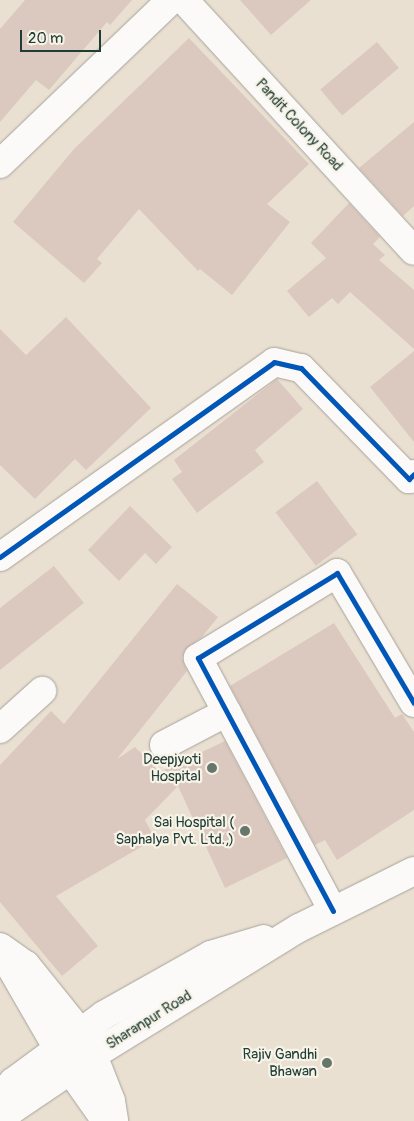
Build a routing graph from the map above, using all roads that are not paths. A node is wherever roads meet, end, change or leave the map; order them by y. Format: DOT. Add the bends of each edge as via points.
graph roads {
  1 [pos="171,0"];
  2 [pos="184,0"];
  3 [pos="0,164"];
  4 [pos="414,250"];
  5 [pos="414,474"];
  6 [pos="0,557"];
  7 [pos="42,691"];
  8 [pos="414,703"];
  9 [pos="227,712"];
  10 [pos="0,729"];
  11 [pos="164,745"];
  12 [pos="414,871"];
  13 [pos="334,911"];
  14 [pos="0,948"];
  15 [pos="86,1043"];
  16 [pos="64,1059"];
  17 [pos="0,1098"];
  18 [pos="0,1112"];
  19 [pos="106,1121"];
  20 [pos="114,1121"];
  1 -- 3 [label="street"];
  2 -- 4 [label="street, Pandit Colony Road"];
  5 -- 6 [label="street" via="409,479 301,368 274,362"];
  7 -- 10 [label="street"];
  8 -- 9 [label="street" via="337,573 198,658"];
  9 -- 11 [label="street"];
  9 -- 13 [label="street"];
  12 -- 13 [label="street, Sharanpur Road"];
  13 -- 15 [label="street, Sharanpur Road" via="299,928 211,955 104,1015"];
  14 -- 15 [label="street" via="26,964"];
  14 -- 16 [label="street" via="12,974"];
  15 -- 16 [label="street, Sharanpur Road"];
  15 -- 20 [label="street" via="111,1101"];
  16 -- 17 [label="street, Sharanpur Road" via="13,1082"];
  16 -- 18 [label="street, Sharanpur Road" via="13,1109"];
  16 -- 19 [label="street"];
}
